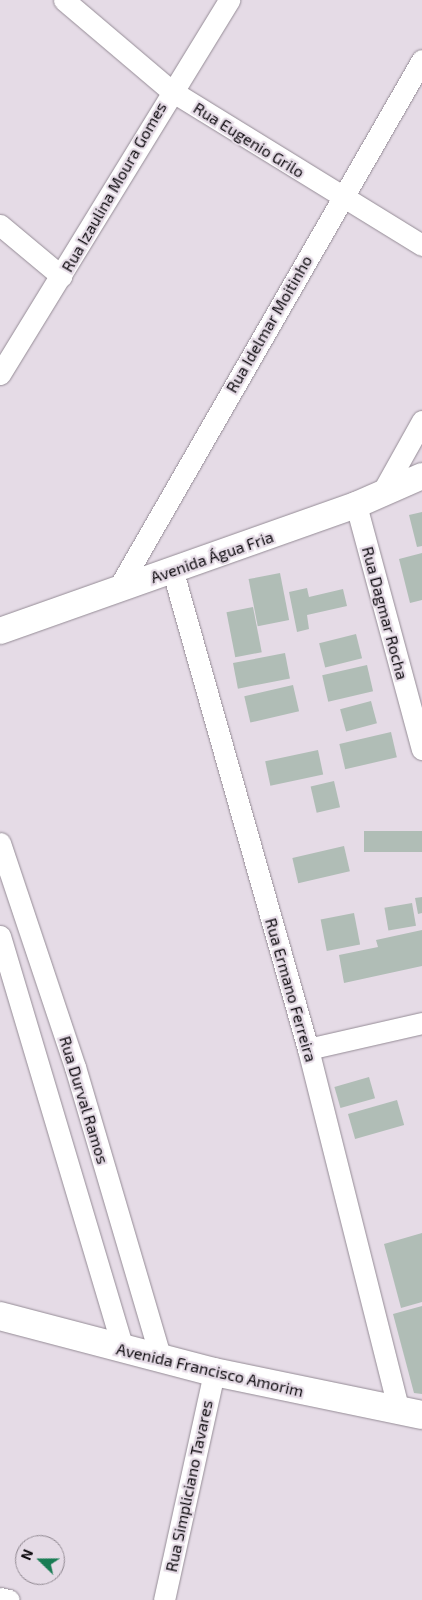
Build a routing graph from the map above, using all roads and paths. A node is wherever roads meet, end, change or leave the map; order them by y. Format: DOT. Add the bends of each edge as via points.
graph roads {
  1 [pos="64,0"];
  2 [pos="229,0"];
  3 [pos="422,60"];
  4 [pos="170,90"];
  5 [pos="341,198"];
  6 [pos="0,225"];
  7 [pos="422,245"];
  8 [pos="61,276"];
  9 [pos="0,374"];
  10 [pos="422,421"];
  11 [pos="422,476"];
  12 [pos="384,489"];
  13 [pos="356,505"];
  14 [pos="173,572"];
  15 [pos="118,589"];
  16 [pos="0,631"];
  17 [pos="422,749"];
  18 [pos="0,843"];
  19 [pos="0,936"];
  20 [pos="422,1023"];
  21 [pos="308,1049"];
  22 [pos="5,1322"];
  23 [pos="124,1351"];
  24 [pos="161,1359"];
  25 [pos="214,1372"];
  26 [pos="410,1413"];
  27 [pos="0,1598"];
  28 [pos="9,1600"];
  29 [pos="164,1600"];
  1 -- 4 [label="street, Rua Eugenio Grilo"];
  2 -- 4 [label="street, Rua Izaulina Moura Gomes"];
  3 -- 5 [label="street, Rua Idelmar Moitinho"];
  4 -- 5 [label="street, Rua Eugenio Grilo"];
  4 -- 8 [label="street, Rua Izaulina Moura Gomes"];
  5 -- 7 [label="street, Rua Eugenio Grilo"];
  5 -- 15 [label="street, Rua Idelmar Moitinho"];
  6 -- 8 [label="street"];
  8 -- 9 [label="street, Rua Izaulina Moura Gomes"];
  10 -- 12 [label="street"];
  11 -- 12 [label="street, Avenida Água Fria"];
  12 -- 13 [label="street, Avenida Água Fria"];
  13 -- 14 [label="street, Avenida Água Fria"];
  13 -- 17 [label="street, Rua Dagmar Rocha"];
  14 -- 15 [label="street, Avenida Água Fria"];
  14 -- 21 [label="street, Rua Ermano Ferreira"];
  15 -- 16 [label="street, Avenida Água Fria"];
  18 -- 24 [label="street, Rua Durval Ramos" via="75,1067"];
  19 -- 23 [label="street, Rua Durval Ramos"];
  20 -- 21 [label="street"];
  21 -- 26 [label="street, Rua Ermano Ferreira"];
  22 -- 23 [label="main road, Avenida Francisco Amorim"];
  23 -- 24 [label="main road, Avenida Francisco Amorim"];
  24 -- 25 [label="main road, Avenida Francisco Amorim"];
  25 -- 26 [label="main road, Avenida Francisco Amorim"];
  25 -- 29 [label="street, Rua Simpliciano Tavares"];
  27 -- 28 [label="street"];
}
